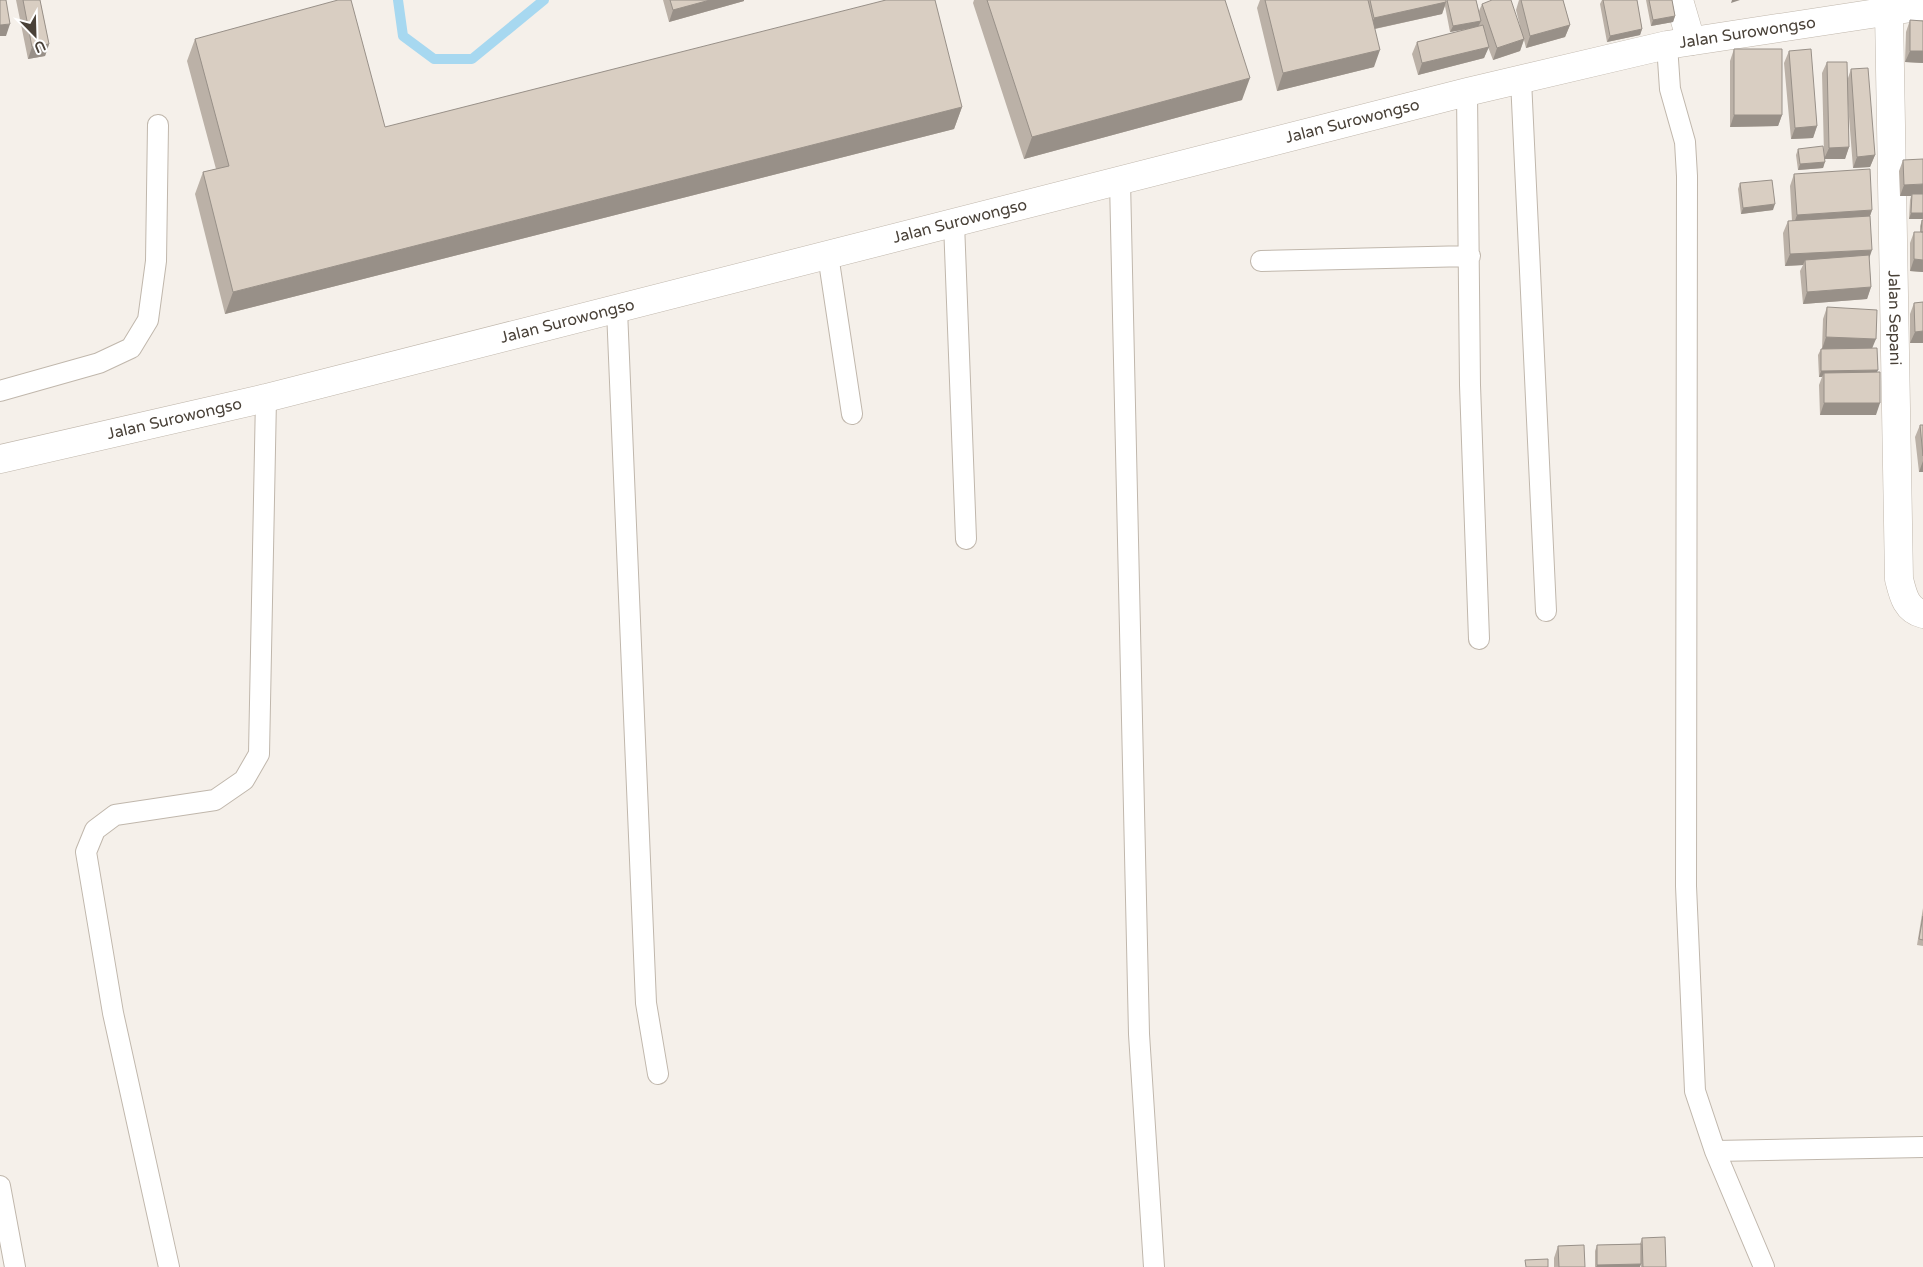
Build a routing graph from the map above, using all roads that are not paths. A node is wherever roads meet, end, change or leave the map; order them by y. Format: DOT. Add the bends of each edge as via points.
graph roads {
  1 [pos="1679,0"];
  2 [pos="1923,6"];
  3 [pos="1889,12"];
  4 [pos="1679,43"];
  5 [pos="1521,80"];
  6 [pos="1468,92"];
  7 [pos="158,125"];
  8 [pos="1120,181"];
  9 [pos="954,223"];
  10 [pos="828,256"];
  11 [pos="1470,256"];
  12 [pos="1261,261"];
  13 [pos="617,310"];
  14 [pos="0,391"];
  15 [pos="266,398"];
  16 [pos="852,414"];
  17 [pos="0,459"];
  18 [pos="966,539"];
  19 [pos="1546,611"];
  20 [pos="1923,614"];
  21 [pos="1478,639"];
  22 [pos="658,1074"];
  23 [pos="1923,1147"];
  24 [pos="1715,1152"];
  25 [pos="0,1186"];
  26 [pos="15,1267"];
  27 [pos="168,1267"];
  28 [pos="1154,1267"];
  29 [pos="1764,1267"];
  1 -- 4 [label="street"];
  2 -- 3 [label="street, Jalan Surowongso"];
  3 -- 4 [label="street, Jalan Surowongso"];
  3 -- 20 [label="street, Jalan Sepani" via="1899,579 1905,600 1914,612"];
  4 -- 5 [label="street, Jalan Surowongso"];
  4 -- 24 [label="lane" via="1670,89 1685,142 1687,176 1686,886 1694,1091"];
  5 -- 6 [label="street, Jalan Surowongso"];
  5 -- 19 [label="lane"];
  6 -- 8 [label="street, Jalan Surowongso"];
  6 -- 11 [label="lane"];
  7 -- 14 [label="lane" via="156,260 148,320 131,348 99,363"];
  8 -- 9 [label="street, Jalan Surowongso"];
  8 -- 28 [label="lane" via="1139,1034"];
  9 -- 10 [label="street, Jalan Surowongso"];
  9 -- 18 [label="lane"];
  10 -- 13 [label="street, Jalan Surowongso"];
  10 -- 16 [label="lane"];
  11 -- 12 [label="lane"];
  11 -- 21 [label="lane" via="1470,385"];
  13 -- 15 [label="street, Jalan Surowongso"];
  13 -- 22 [label="lane" via="646,1003"];
  15 -- 17 [label="street, Jalan Surowongso"];
  15 -- 27 [label="lane" via="259,754 244,780 216,800 115,815 95,830 86,852 113,1013"];
  23 -- 24 [label="lane"];
  24 -- 29 [label="lane"];
  25 -- 26 [label="lane"];
}
